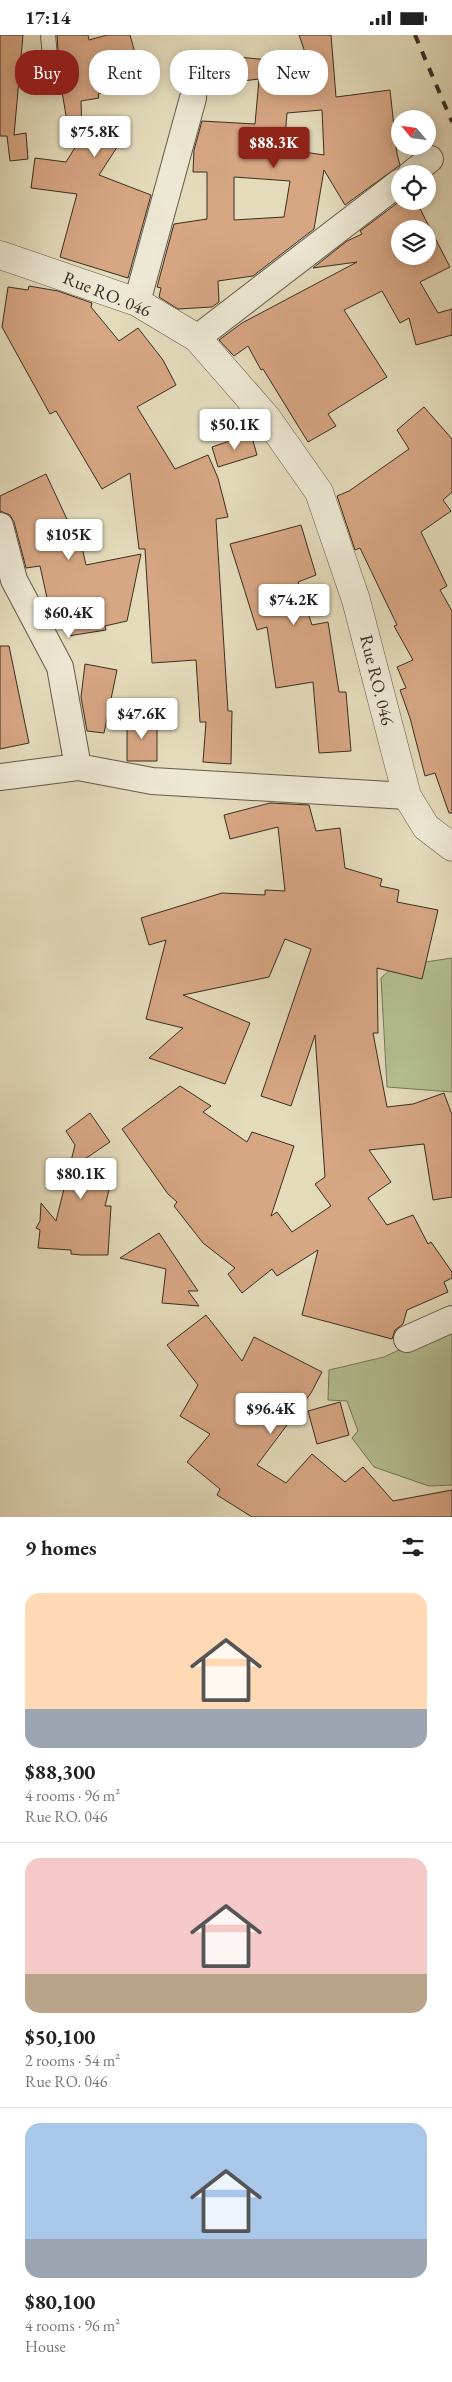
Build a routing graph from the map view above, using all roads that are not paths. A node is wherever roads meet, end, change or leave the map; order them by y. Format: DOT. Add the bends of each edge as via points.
graph roads {
  1 [pos="48,35"];
  2 [pos="49,50"];
  3 [pos="193,98"];
  4 [pos="391,189"];
  5 [pos="0,255"];
  6 [pos="137,303"];
  7 [pos="197,338"];
  8 [pos="0,526"];
  9 [pos="78,767"];
  10 [pos="0,777"];
  11 [pos="407,796"];
  12 [pos="452,847"];
  13 [pos="452,1319"];
  14 [pos="407,1339"];
  1 -- 2 [label="lane"];
  3 -- 6 [label="street"];
  4 -- 7 [label="street"];
  5 -- 6 [label="street, Rue RO. 046"];
  6 -- 7 [label="street, Rue RO. 046"];
  7 -- 11 [label="street, Rue RO. 046" via="267,418 319,492 356,600"];
  8 -- 9 [label="street" via="14,580 60,667"];
  9 -- 10 [label="street"];
  9 -- 11 [label="street" via="152,781"];
  11 -- 12 [label="street, Rue RO. 046" via="426,827"];
  13 -- 14 [label="street"];
}
